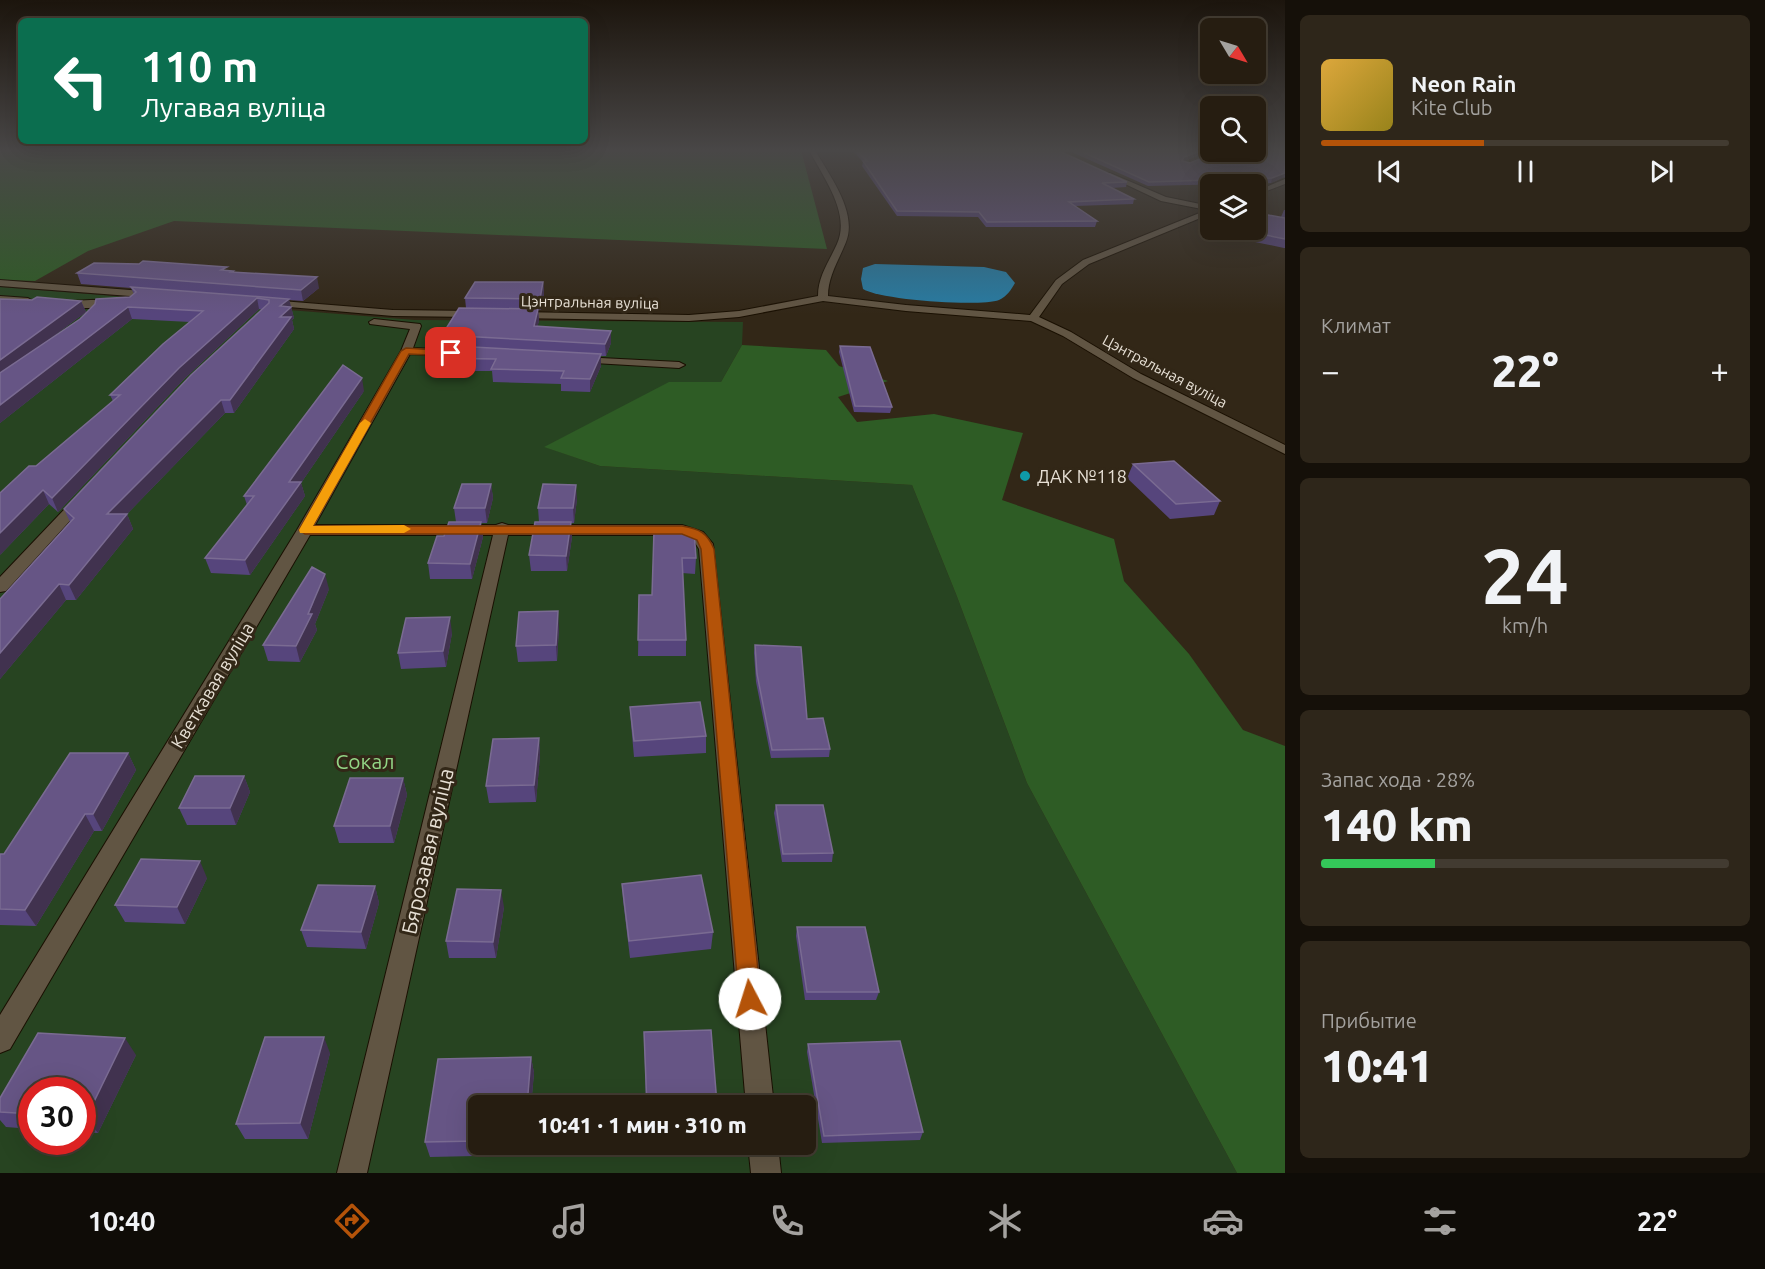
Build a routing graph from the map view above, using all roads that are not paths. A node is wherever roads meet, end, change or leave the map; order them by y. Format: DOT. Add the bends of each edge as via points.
graph roads {
  1 [pos="839,205"];
  2 [pos="1200,214"];
  3 [pos="0,283"];
  4 [pos="28,286"];
  5 [pos="172,296"];
  6 [pos="823,298"];
  7 [pos="0,299"];
  8 [pos="34,301"];
  9 [pos="253,302"];
  10 [pos="56,303"];
  11 [pos="162,305"];
  12 [pos="265,313"];
  13 [pos="487,315"];
  14 [pos="511,315"];
  15 [pos="1033,318"];
  16 [pos="406,351"];
  17 [pos="465,354"];
  18 [pos="572,359"];
  19 [pos="679,364"];
  20 [pos="1285,450"];
  21 [pos="94,485"];
  22 [pos="502,528"];
  23 [pos="305,530"];
  24 [pos="0,587"];
  25 [pos="0,1040"];
  26 [pos="759,1095"];
  27 [pos="764,1155"];
  28 [pos="352,1173"];
  29 [pos="766,1173"];
  1 -- 6 [label="street" via="844,217 844,237 826,275"];
  2 -- 15 [label="street" via="1086,262 1059,282"];
  3 -- 4 [label="street"];
  4 -- 5 [label="street"];
  4 -- 7 [label="street"];
  6 -- 14 [label="street, Цэнтральная вуліца" via="739,314 689,318"];
  6 -- 15 [label="street, Цэнтральная вуліца"];
  7 -- 8 [label="street"];
  9 -- 13 [label="street" via="393,313"];
  10 -- 11 [label="street" via="91,309 118,302"];
  12 -- 16 [label="street, Кветкавая вуліца" via="416,326"];
  15 -- 20 [label="street, Цэнтральная вуліца" via="1137,376"];
  16 -- 17 [label="street"];
  16 -- 23 [label="street, Кветкавая вуліца"];
  18 -- 19 [label="street"];
  21 -- 24 [label="street"];
  22 -- 23 [label="street"];
  22 -- 26 [label="street" via="682,530 703,538"];
  22 -- 28 [label="street, Бярозавая вуліца"];
  23 -- 25 [label="street, Кветкавая вуліца"];
  27 -- 29 [label="street"];
}
